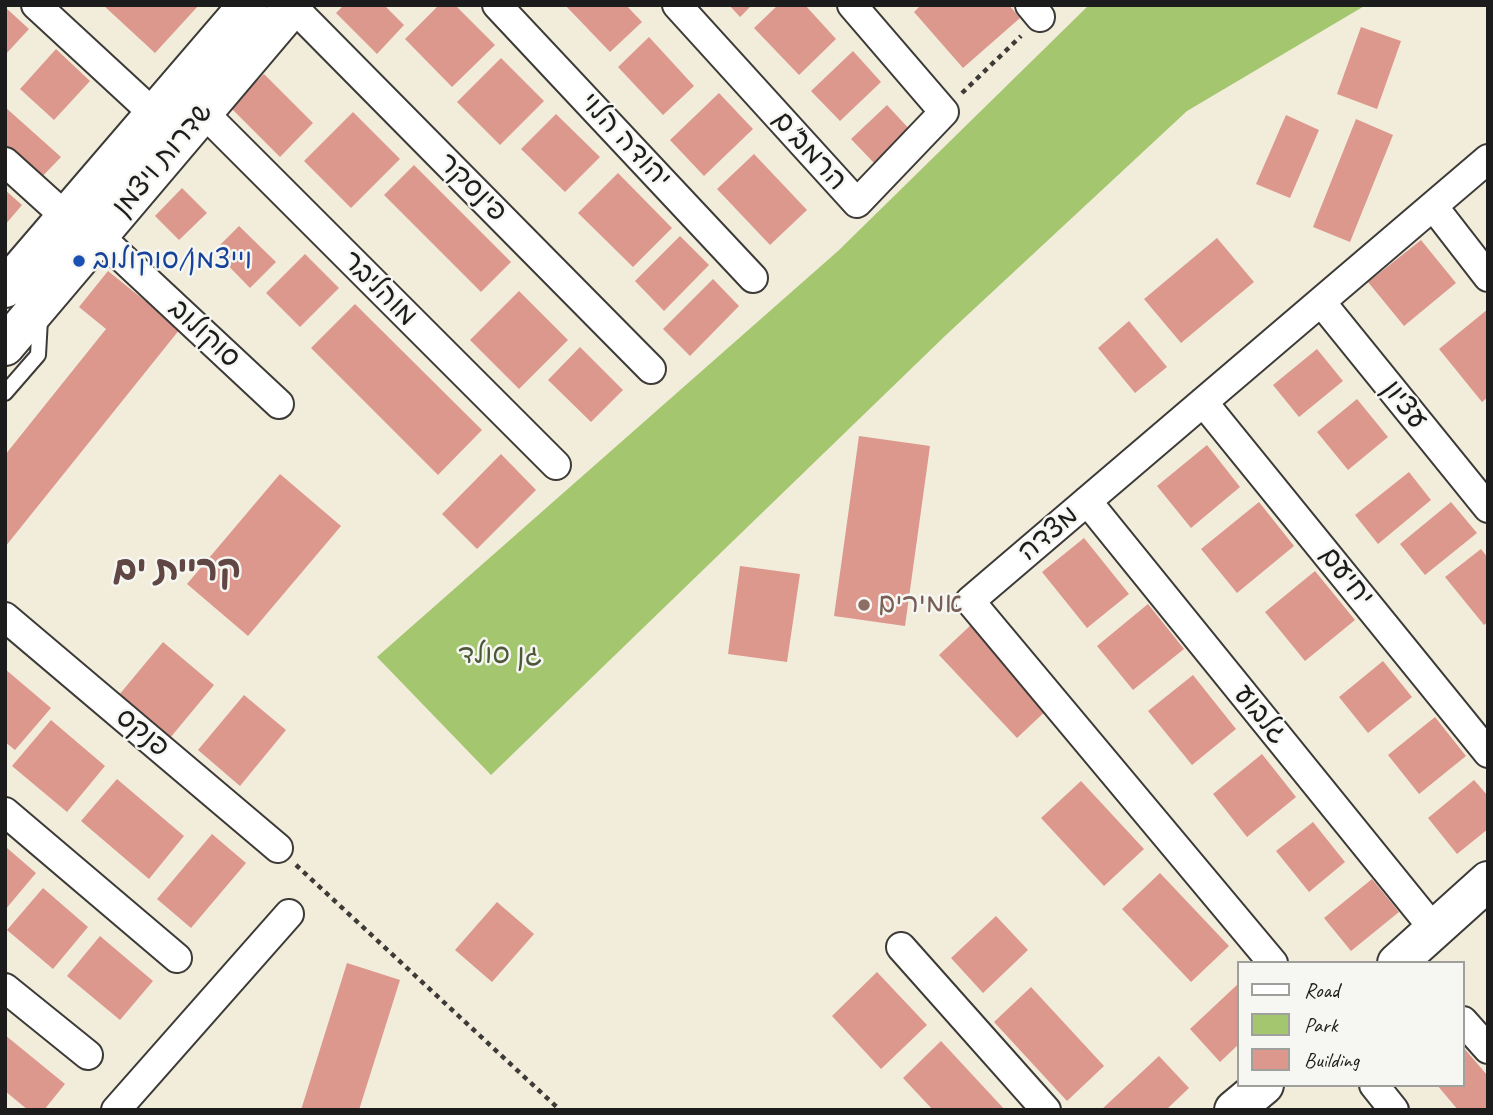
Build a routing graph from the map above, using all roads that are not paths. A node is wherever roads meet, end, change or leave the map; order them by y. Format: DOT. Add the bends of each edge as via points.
graph roads {
  1 [pos="36,5"];
  2 [pos="248,5"];
  3 [pos="497,5"];
  4 [pos="677,5"];
  5 [pos="852,5"];
  6 [pos="294,6"];
  7 [pos="203,112"];
  8 [pos="154,114"];
  9 [pos="1488,159"];
  10 [pos="5,162"];
  11 [pos="1433,206"];
  12 [pos="66,217"];
  13 [pos="99,236"];
  14 [pos="753,278"];
  15 [pos="1488,278"];
  16 [pos="5,288"];
  17 [pos="1321,302"];
  18 [pos="40,304"];
  19 [pos="5,346"];
  20 [pos="651,369"];
  21 [pos="5,393"];
  22 [pos="1203,402"];
  23 [pos="279,404"];
  24 [pos="556,465"];
  25 [pos="1087,501"];
  26 [pos="1488,508"];
  27 [pos="5,617"];
  28 [pos="1488,753"];
  29 [pos="5,812"];
  30 [pos="278,848"];
  31 [pos="1488,881"];
  32 [pos="289,914"];
  33 [pos="1433,928"];
  34 [pos="901,947"];
  35 [pos="177,958"];
  36 [pos="1405,960"];
  37 [pos="1271,961"];
  38 [pos="5,988"];
  39 [pos="1465,1023"];
  40 [pos="1488,1049"];
  41 [pos="88,1055"];
  42 [pos="1262,1087"];
  43 [pos="1376,1087"];
  44 [pos="116,1110"];
  45 [pos="1046,1110"];
  46 [pos="1234,1110"];
  47 [pos="1394,1110"];
  1 -- 8 [label="street"];
  2 -- 8 [label="street, שדרות ויצמן"];
  3 -- 14 [label="street, יהודה הלוי"];
  4 -- 5 [label="street, הרמב\"ם" via="857,203 944,112"];
  6 -- 7 [label="street, שדרות ויצמן"];
  6 -- 20 [label="street, פינסקר"];
  7 -- 13 [label="street, שדרות ויצמן"];
  7 -- 24 [label="street, מוהליבר"];
  8 -- 12 [label="street, שדרות ויצמן"];
  9 -- 11 [label="street, מצדה"];
  10 -- 12 [label="street"];
  11 -- 15 [label="street"];
  11 -- 17 [label="street, מצדה"];
  12 -- 16 [label="street, שדרות ויצמן"];
  13 -- 18 [label="street, שדרות ויצמן"];
  13 -- 23 [label="street, סוקולוב"];
  17 -- 22 [label="street, מצדה"];
  17 -- 26 [label="street, עציון"];
  18 -- 19 [label="street, שדרות ויצמן"];
  18 -- 21 [label="lane" via="38,355"];
  22 -- 25 [label="street, מצדה"];
  22 -- 28 [label="street, יחיעם"];
  25 -- 33 [label="street, גלבוע"];
  25 -- 37 [label="street, מצדה" via="970,601"];
  27 -- 30 [label="street, פנקס"];
  29 -- 35 [label="street"];
  31 -- 33 [label="street"];
  32 -- 44 [label="street"];
  33 -- 36 [label="street"];
  34 -- 45 [label="street"];
  38 -- 41 [label="street"];
  39 -- 40 [label="street"];
  42 -- 46 [label="street"];
  43 -- 47 [label="street"];
}
